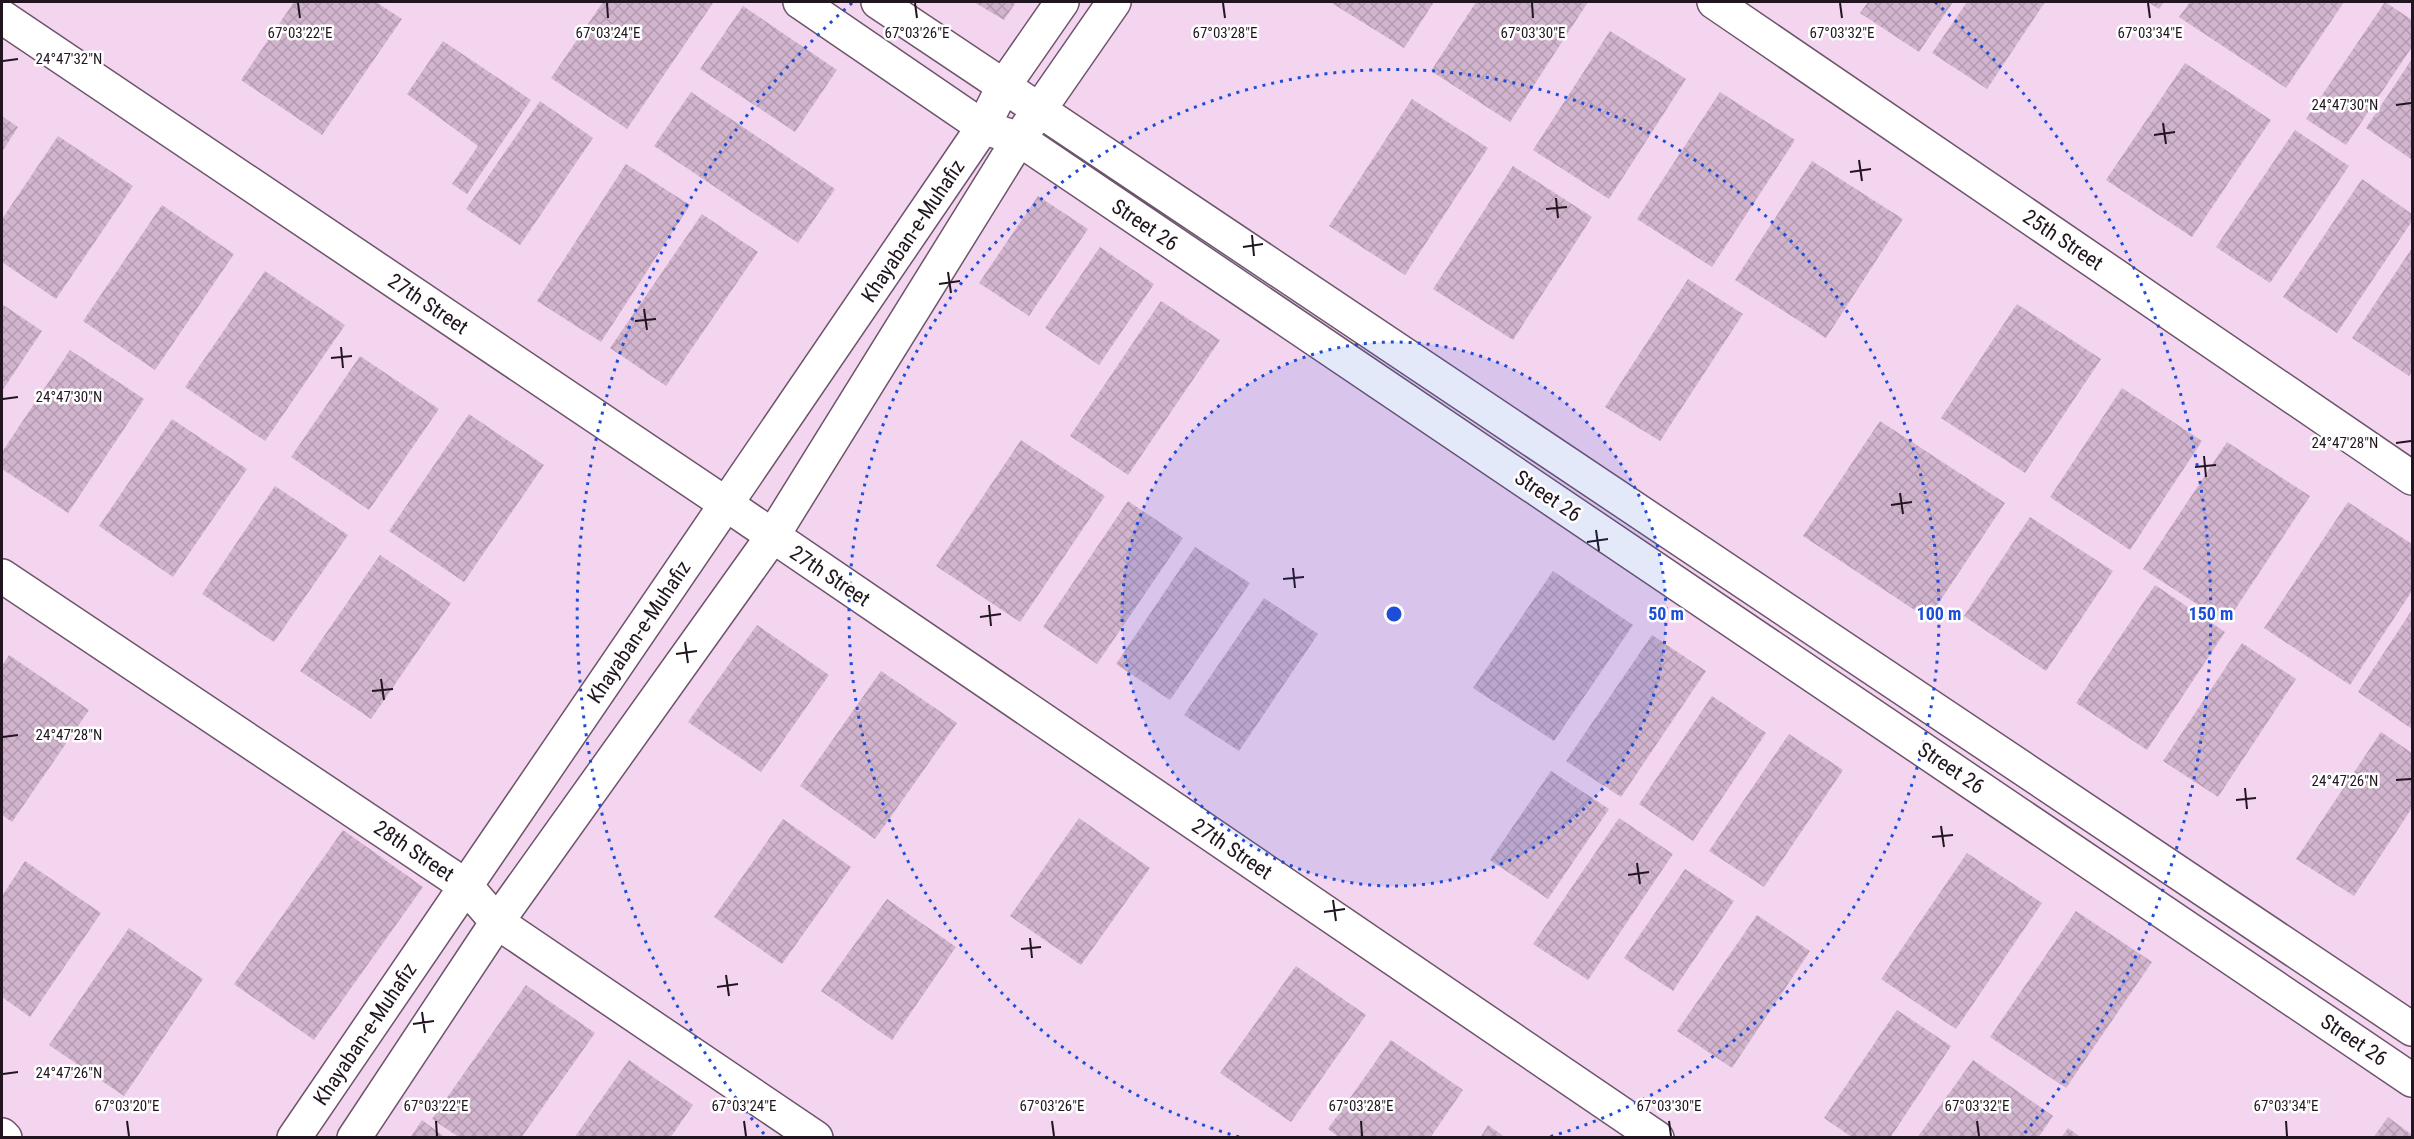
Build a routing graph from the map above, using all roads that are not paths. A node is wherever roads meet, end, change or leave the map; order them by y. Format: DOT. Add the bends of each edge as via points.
graph roads {
  1 [pos="800,2"];
  2 [pos="878,2"];
  3 [pos="1062,2"];
  4 [pos="1114,2"];
  5 [pos="1713,2"];
  6 [pos="2,17"];
  7 [pos="1003,87"];
  8 [pos="1038,110"];
  9 [pos="983,127"];
  10 [pos="1019,139"];
  11 [pos="2412,478"];
  12 [pos="726,504"];
  13 [pos="772,537"];
  14 [pos="2,576"];
  15 [pos="466,886"];
  16 [pos="497,922"];
  17 [pos="2412,1029"];
  18 [pos="2412,1080"];
  19 [pos="294,1137"];
  20 [pos="354,1137"];
  21 [pos="816,1137"];
  22 [pos="1657,1137"];
  1 -- 9 [label="street, Street 26"];
  2 -- 7 [label="street, Street 26"];
  3 -- 7 [label="street, Khayaban-e-Muhafiz"];
  4 -- 8 [label="street, Khayaban-e-Muhafiz"];
  5 -- 11 [label="street, 25th Street"];
  6 -- 12 [label="street, 27th Street"];
  7 -- 8 [label="street, Street 26"];
  7 -- 9 [label="street, Khayaban-e-Muhafiz"];
  8 -- 10 [label="street, Khayaban-e-Muhafiz"];
  8 -- 17 [label="street, Street 26"];
  9 -- 10 [label="street, Street 26"];
  9 -- 12 [label="street, Khayaban-e-Muhafiz"];
  10 -- 13 [label="street, Khayaban-e-Muhafiz"];
  10 -- 18 [label="street, Street 26"];
  12 -- 13 [label="street, 27th Street"];
  12 -- 15 [label="street, Khayaban-e-Muhafiz"];
  13 -- 16 [label="street, Khayaban-e-Muhafiz"];
  13 -- 22 [label="street, 27th Street"];
  14 -- 15 [label="street, 28th Street"];
  15 -- 16 [label="street, 28th Street"];
  15 -- 19 [label="street, Khayaban-e-Muhafiz"];
  16 -- 20 [label="street, Khayaban-e-Muhafiz"];
  16 -- 21 [label="street, 28th Street"];
}
